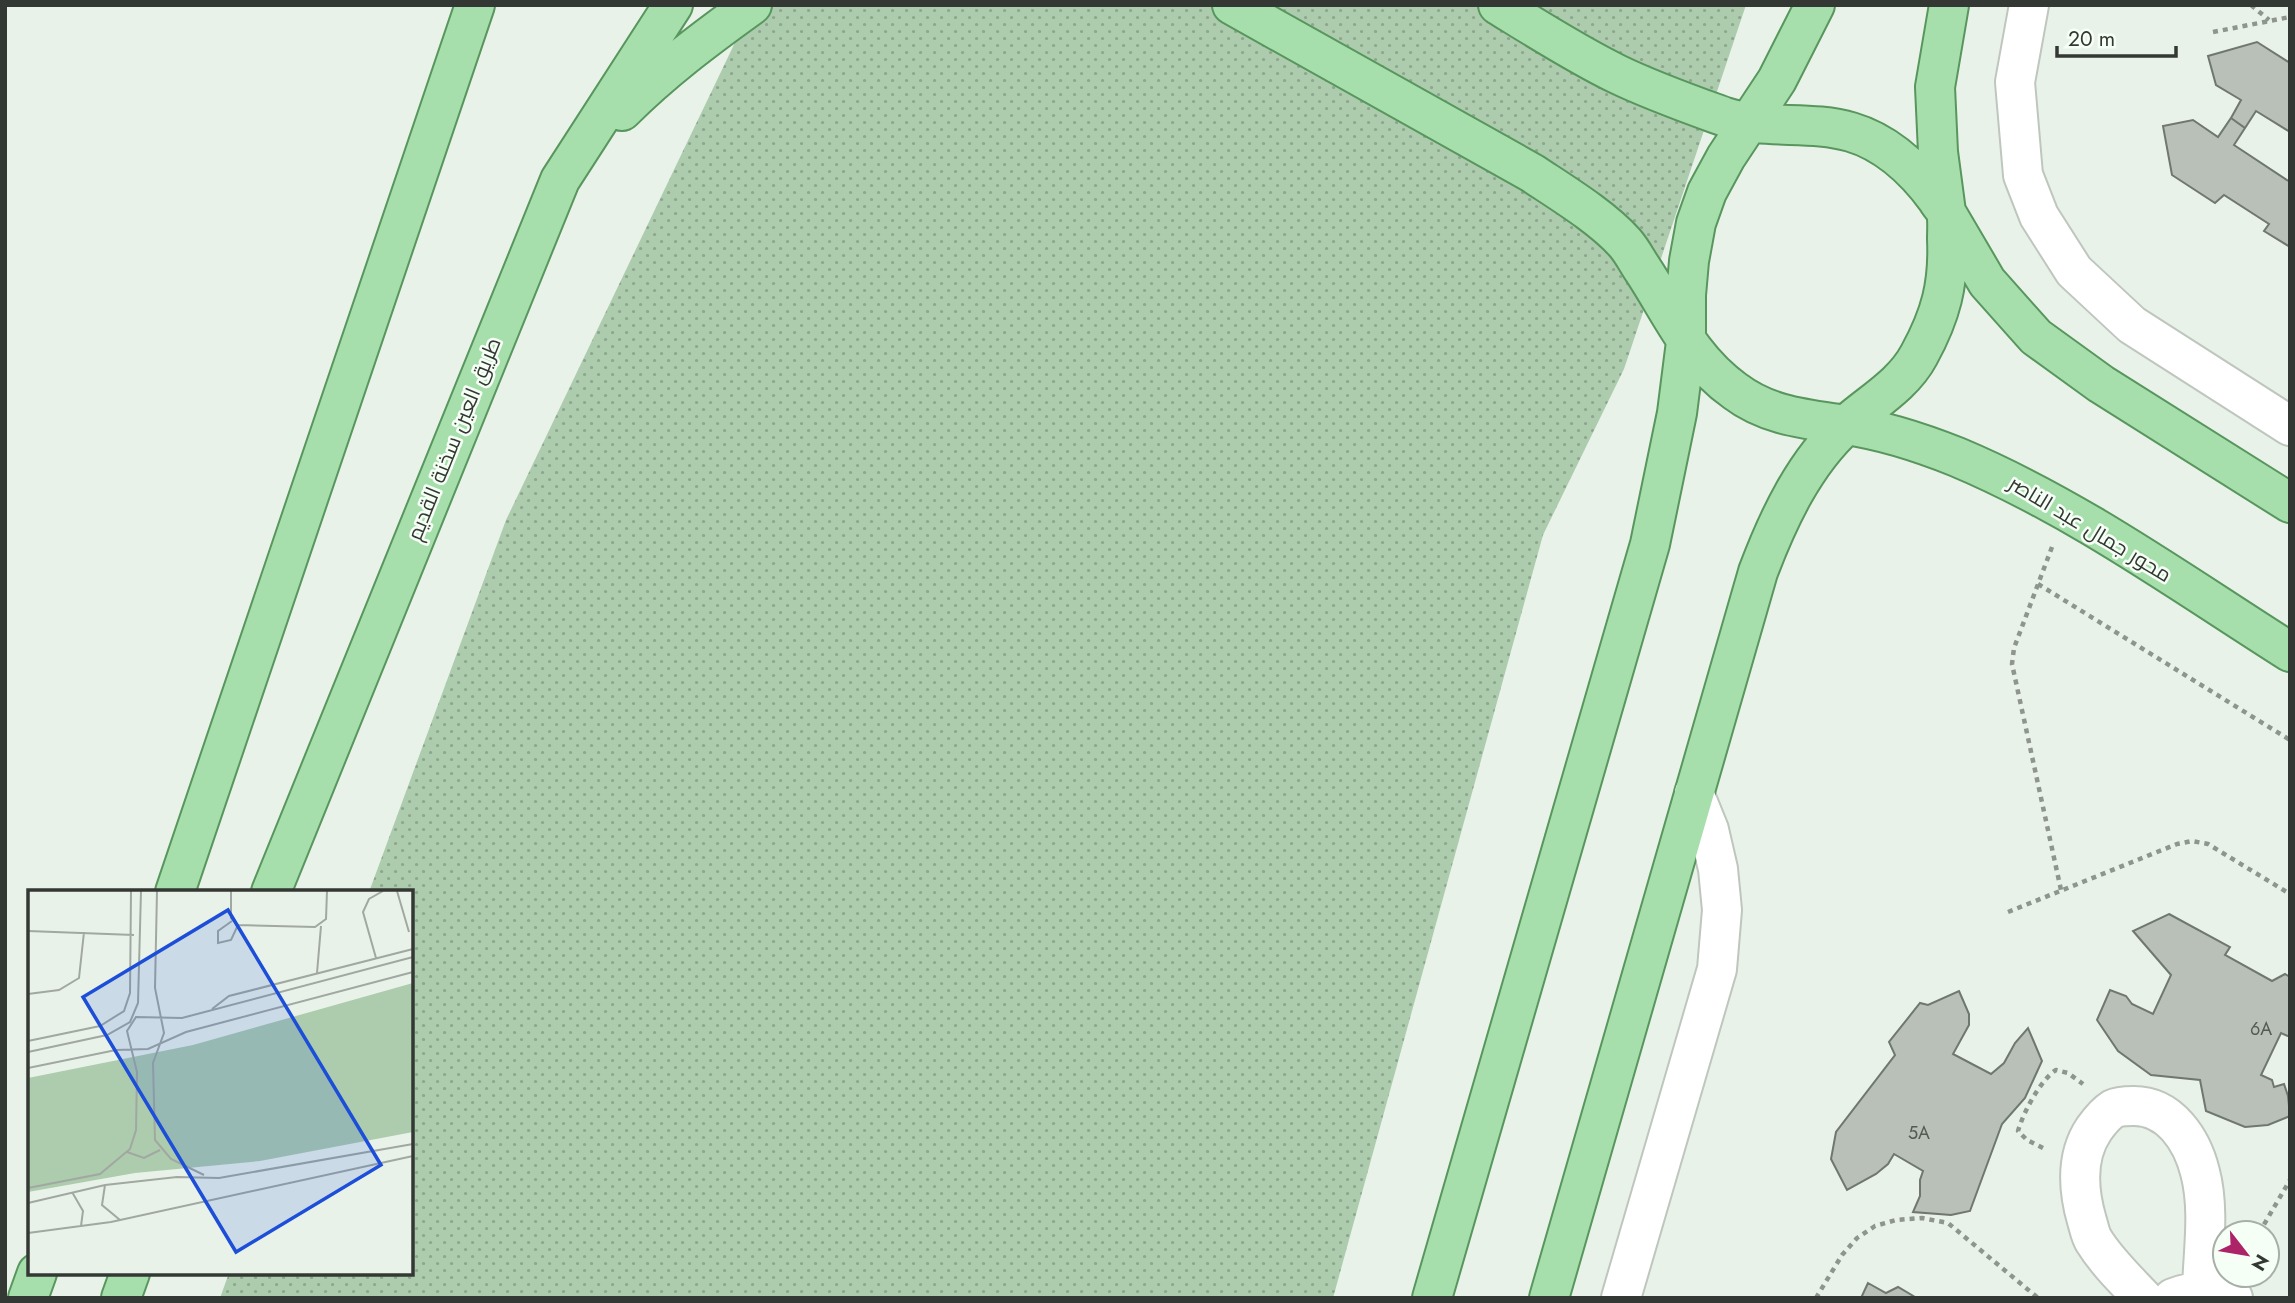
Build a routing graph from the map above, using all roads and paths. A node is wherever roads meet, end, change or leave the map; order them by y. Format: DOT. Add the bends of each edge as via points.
graph roads {
  1 [pos="475,5"];
  2 [pos="673,5"];
  3 [pos="752,5"];
  4 [pos="1232,5"];
  5 [pos="1498,5"];
  6 [pos="1815,5"];
  7 [pos="1949,5"];
  8 [pos="2029,5"];
  9 [pos="2251,5"];
  10 [pos="2290,17"];
  11 [pos="2270,21"];
  12 [pos="2213,32"];
  13 [pos="1751,121"];
  14 [pos="559,180"];
  15 [pos="1946,212"];
  16 [pos="1686,342"];
  17 [pos="1846,425"];
  18 [pos="2290,426"];
  19 [pos="2290,503"];
  20 [pos="2066,510"];
  21 [pos="2038,584"];
  22 [pos="2290,652"];
  23 [pos="2290,740"];
  24 [pos="1694,793"];
  25 [pos="176,890"];
  26 [pos="272,890"];
  27 [pos="2061,890"];
  28 [pos="2290,894"];
  29 [pos="2008,912"];
  30 [pos="2290,1180"];
  31 [pos="2267,1219"];
  32 [pos="36,1275"];
  33 [pos="129,1275"];
  34 [pos="2203,1295"];
  35 [pos="28,1298"];
  36 [pos="121,1298"];
  37 [pos="1432,1298"];
  38 [pos="1549,1298"];
  39 [pos="1621,1298"];
  40 [pos="1816,1298"];
  41 [pos="2038,1298"];
  42 [pos="2143,1298"];
  1 -- 25 [label="main road"];
  2 -- 14 [label="main road, طريق العين سخنة القديم"];
  3 -- 14 [label="main road" via="653,81"];
  4 -- 16 [label="main road, محور جمال عبد الناصر" via="1523,168 1580,205 1625,243"];
  5 -- 13 [label="main road" via="1616,74 1697,107"];
  6 -- 13 [label="main road"];
  7 -- 15 [label="main road" via="1935,87 1937,152"];
  8 -- 18 [label="street" via="2015,82 2023,175 2039,216 2074,271 2132,325"];
  9 -- 11 [label="path"];
  10 -- 11 [label="path"];
  11 -- 12 [label="path"];
  13 -- 15 [label="main road" via="1828,127 1877,143 1918,174"];
  13 -- 16 [label="main road" via="1707,192 1696,223 1689,261"];
  14 -- 26 [label="main road, طريق العين سخنة القديم"];
  15 -- 17 [label="main road" via="1949,269 1939,316 1918,358 1886,394"];
  15 -- 19 [label="main road" via="1987,282 2036,337 2101,384"];
  16 -- 17 [label="main road, محور جمال عبد الناصر" via="1735,392 1763,407 1790,417"];
  16 -- 37 [label="main road" via="1675,425 1650,544"];
  17 -- 20 [label="main road, محور جمال عبد الناصر" via="1954,456"];
  17 -- 24 [label="main road" via="1796,489 1774,530"];
  20 -- 21 [label="path"];
  20 -- 22 [label="main road, محور جمال عبد الناصر"];
  21 -- 23 [label="path"];
  21 -- 27 [label="path" via="2012,664"];
  24 -- 38 [label="main road"];
  24 -- 39 [label="street" via="1718,869 1722,910 1717,969"];
  27 -- 28 [label="path" via="2192,841 2208,844"];
  27 -- 29 [label="path"];
  30 -- 31 [label="path"];
  32 -- 35 [label="main road"];
  33 -- 36 [label="main road"];
  34 -- 42 [label="street" via="2204,1197 2193,1150 2174,1123 2158,1111 2141,1106 2114,1108 2085,1145 2080,1160 2081,1200 2092,1239"];
  40 -- 41 [label="path" via="1857,1238 1875,1226 1922,1218 1948,1223"];
}
